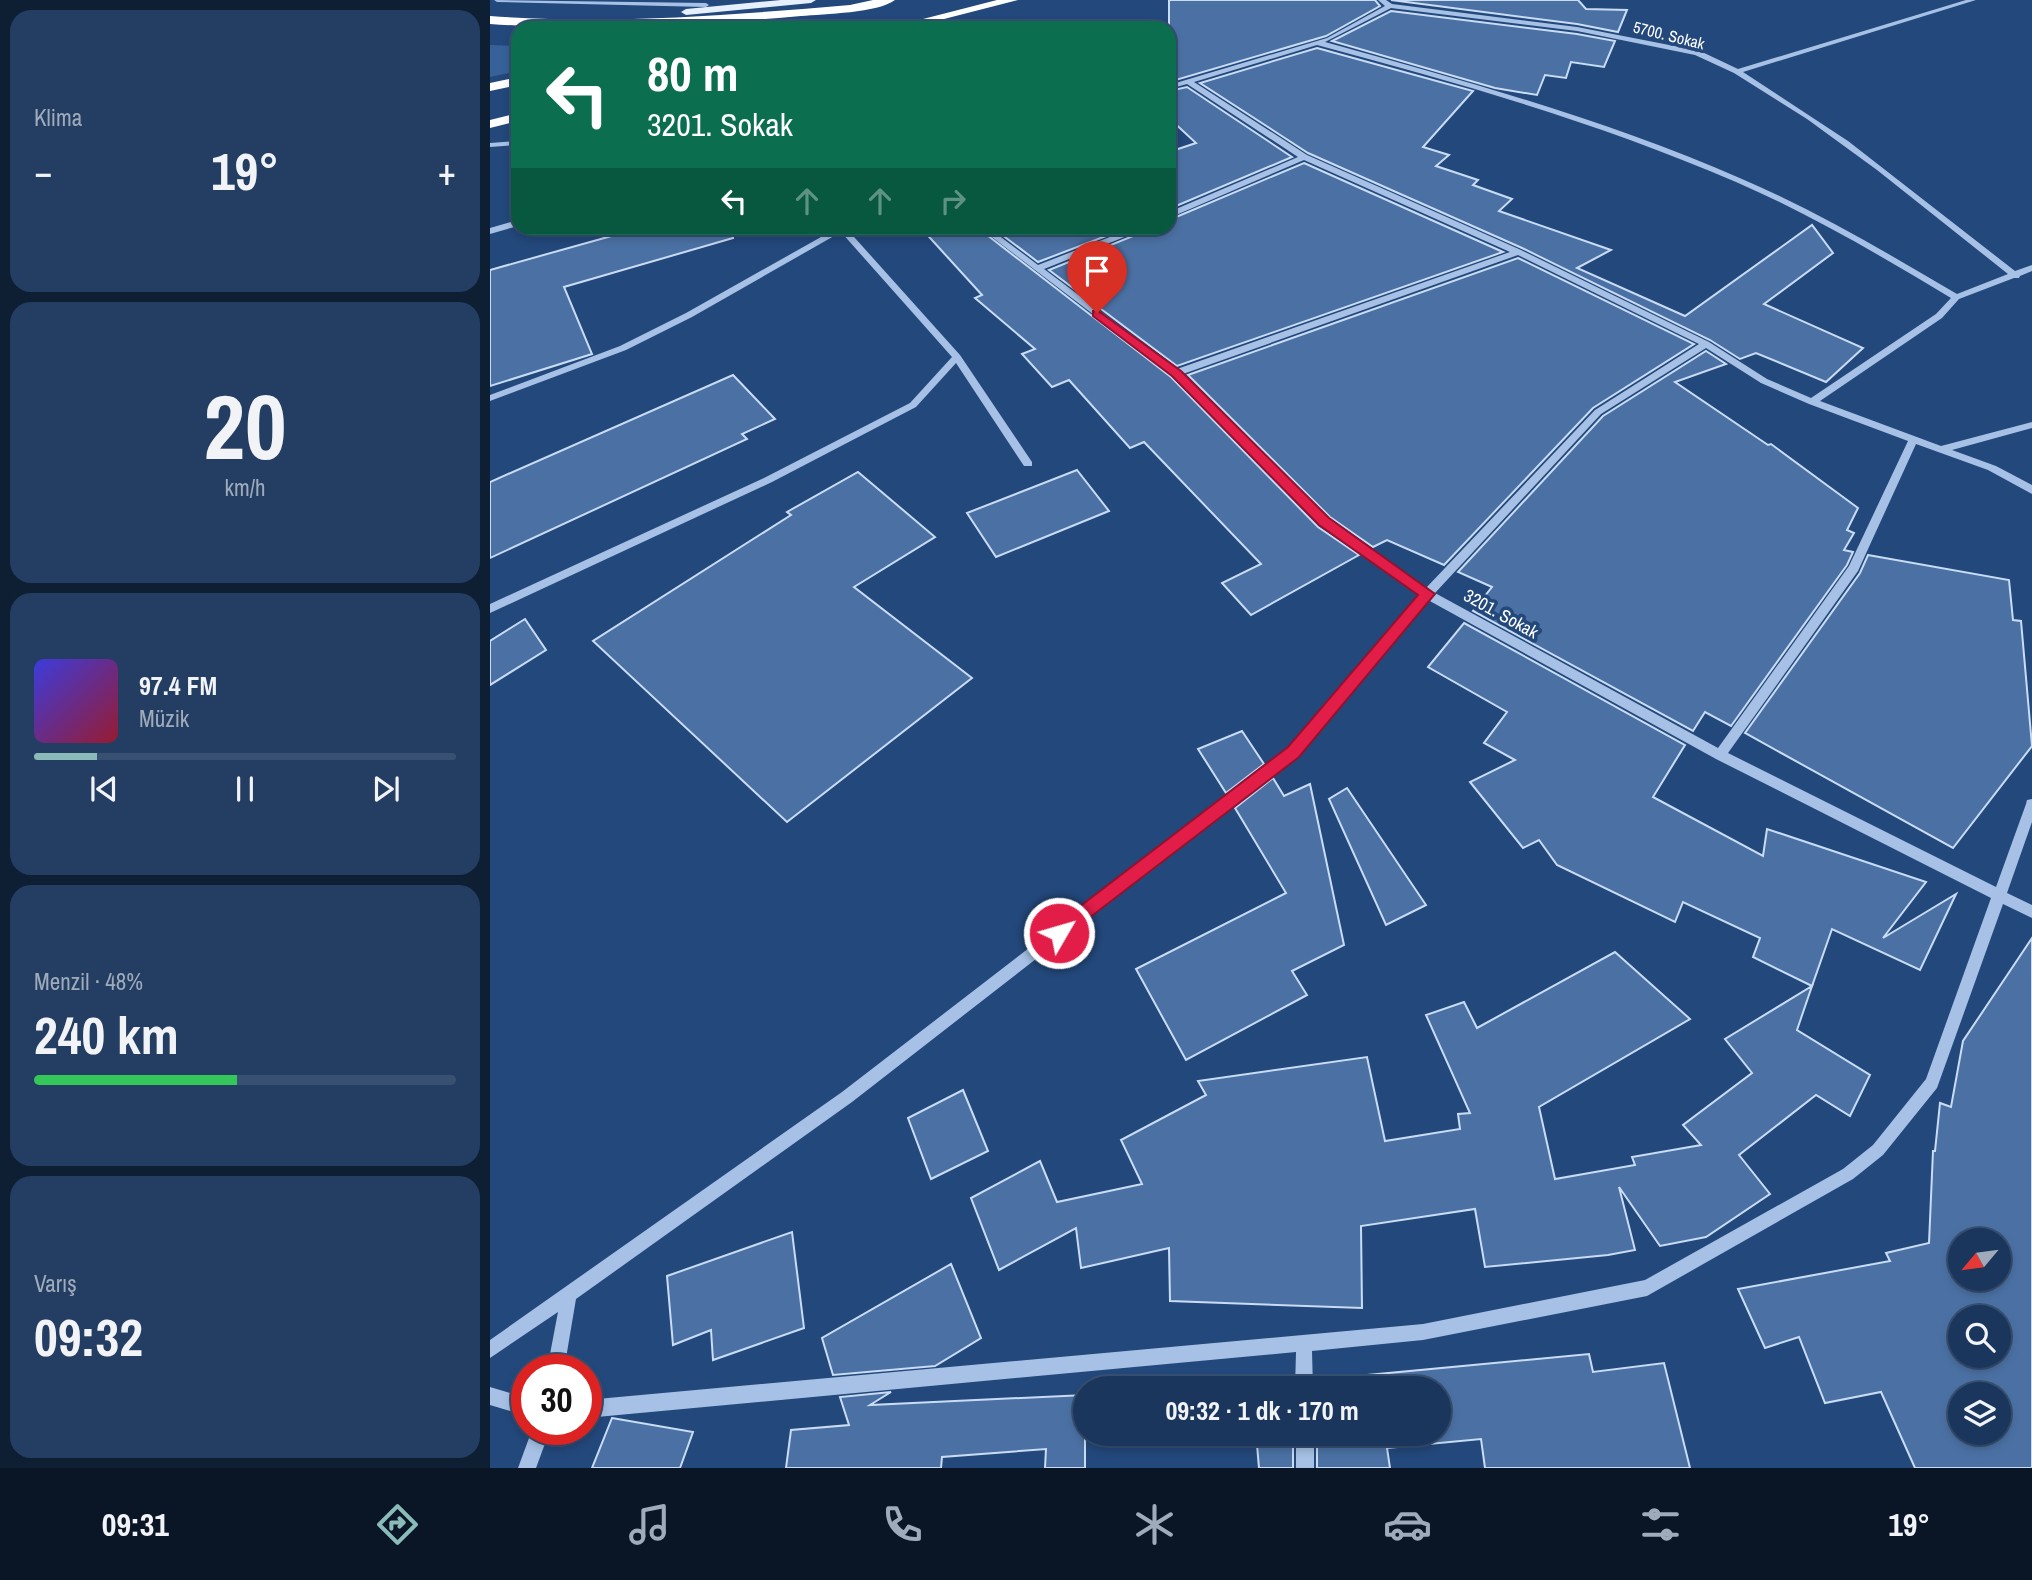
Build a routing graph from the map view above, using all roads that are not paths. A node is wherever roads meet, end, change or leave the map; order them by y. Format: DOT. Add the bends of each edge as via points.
graph roads {
  1 [pos="497,0"];
  2 [pos="714,0"];
  3 [pos="811,0"];
  4 [pos="889,0"];
  5 [pos="1012,0"];
  6 [pos="1381,0"];
  7 [pos="1937,0"];
  8 [pos="1973,0"];
  9 [pos="519,1"];
  10 [pos="706,5"];
  11 [pos="1390,6"];
  12 [pos="1951,7"];
  13 [pos="854,8"];
  14 [pos="686,12"];
  15 [pos="490,18"];
  16 [pos="512,21"];
  17 [pos="670,21"];
  18 [pos="794,21"];
  19 [pos="924,21"];
  20 [pos="1315,42"];
  21 [pos="1737,72"];
  22 [pos="1188,81"];
  23 [pos="511,82"];
  24 [pos="1176,85"];
  25 [pos="490,87"];
  26 [pos="511,119"];
  27 [pos="490,124"];
  28 [pos="511,144"];
  29 [pos="490,145"];
  30 [pos="1304,157"];
  31 [pos="1176,212"];
  32 [pos="511,225"];
  33 [pos="490,232"];
  34 [pos="830,235"];
  35 [pos="848,235"];
  36 [pos="993,235"];
  37 [pos="1121,235"];
  38 [pos="1518,252"];
  39 [pos="1038,268"];
  40 [pos="2032,268"];
  41 [pos="2016,276"];
  42 [pos="1956,297"];
  43 [pos="1706,344"];
  44 [pos="957,357"];
  45 [pos="1176,373"];
  46 [pos="490,398"];
  47 [pos="1812,402"];
  48 [pos="2032,425"];
  49 [pos="1913,440"];
  50 [pos="1941,450"];
  51 [pos="1028,464"];
  52 [pos="2031,489"];
  53 [pos="1427,594"];
  54 [pos="490,609"];
  55 [pos="1720,755"];
  56 [pos="2032,804"];
  57 [pos="2000,895"];
  58 [pos="2032,912"];
  59 [pos="569,1294"];
  60 [pos="1304,1345"];
  61 [pos="490,1350"];
  62 [pos="559,1354"];
  63 [pos="1304,1376"];
  64 [pos="490,1396"];
  65 [pos="511,1402"];
  66 [pos="602,1408"];
  67 [pos="535,1445"];
  68 [pos="1305,1446"];
  69 [pos="527,1468"];
  70 [pos="1305,1468"];
  1 -- 9 [label="street"];
  2 -- 10 [label="street"];
  3 -- 14 [label="main road"];
  4 -- 13 [label="highway"];
  5 -- 19 [label="highway"];
  6 -- 11 [label="street, 5700. Sokak"];
  7 -- 12 [label="street"];
  8 -- 12 [label="street"];
  9 -- 10 [label="street"];
  10 -- 14 [label="street"];
  11 -- 20 [label="street"];
  11 -- 21 [label="street, 5700. Sokak" via="1577,29 1697,53"];
  12 -- 21 [label="street"];
  13 -- 17 [label="highway"];
  13 -- 18 [label="highway"];
  14 -- 15 [label="highway"];
  15 -- 16 [label="highway"];
  20 -- 22 [label="street"];
  20 -- 42 [label="street" via="1435,74 1601,127 1728,176 1863,242"];
  21 -- 41 [label="street, 5700. Sokak" via="1802,112"];
  22 -- 24 [label="street"];
  22 -- 30 [label="street"];
  23 -- 25 [label="highway"];
  26 -- 27 [label="highway"];
  28 -- 29 [label="street"];
  30 -- 31 [label="street"];
  30 -- 38 [label="street"];
  32 -- 33 [label="street"];
  34 -- 46 [label="street" via="623,348"];
  35 -- 44 [label="street"];
  36 -- 39 [label="street, 3201. Sokak"];
  37 -- 39 [label="street"];
  38 -- 43 [label="street"];
  38 -- 45 [label="street"];
  39 -- 45 [label="street, 3201. Sokak"];
  40 -- 41 [label="street"];
  41 -- 42 [label="street"];
  42 -- 47 [label="street" via="1939,316"];
  43 -- 47 [label="street" via="1764,381"];
  43 -- 53 [label="street" via="1598,412"];
  44 -- 51 [label="street"];
  44 -- 54 [label="street" via="913,405 768,480"];
  45 -- 53 [label="street, 3201. Sokak" via="1324,522"];
  47 -- 49 [label="street"];
  48 -- 50 [label="street"];
  49 -- 50 [label="street"];
  49 -- 55 [label="street" via="1854,568"];
  50 -- 52 [label="street" via="1992,468"];
  53 -- 55 [label="street, 3201. Sokak"];
  53 -- 59 [label="street" via="1293,752 846,1097"];
  55 -- 57 [label="street, 3201. Sokak"];
  56 -- 57 [label="street"];
  57 -- 58 [label="street, 3201. Sokak"];
  57 -- 60 [label="street" via="1932,1083 1878,1150 1847,1174 1647,1288 1423,1332"];
  59 -- 61 [label="street"];
  59 -- 62 [label="street"];
  60 -- 63 [label="street"];
  60 -- 66 [label="street"];
  64 -- 65 [label="street"];
  67 -- 69 [label="street"];
  68 -- 70 [label="street"];
}
